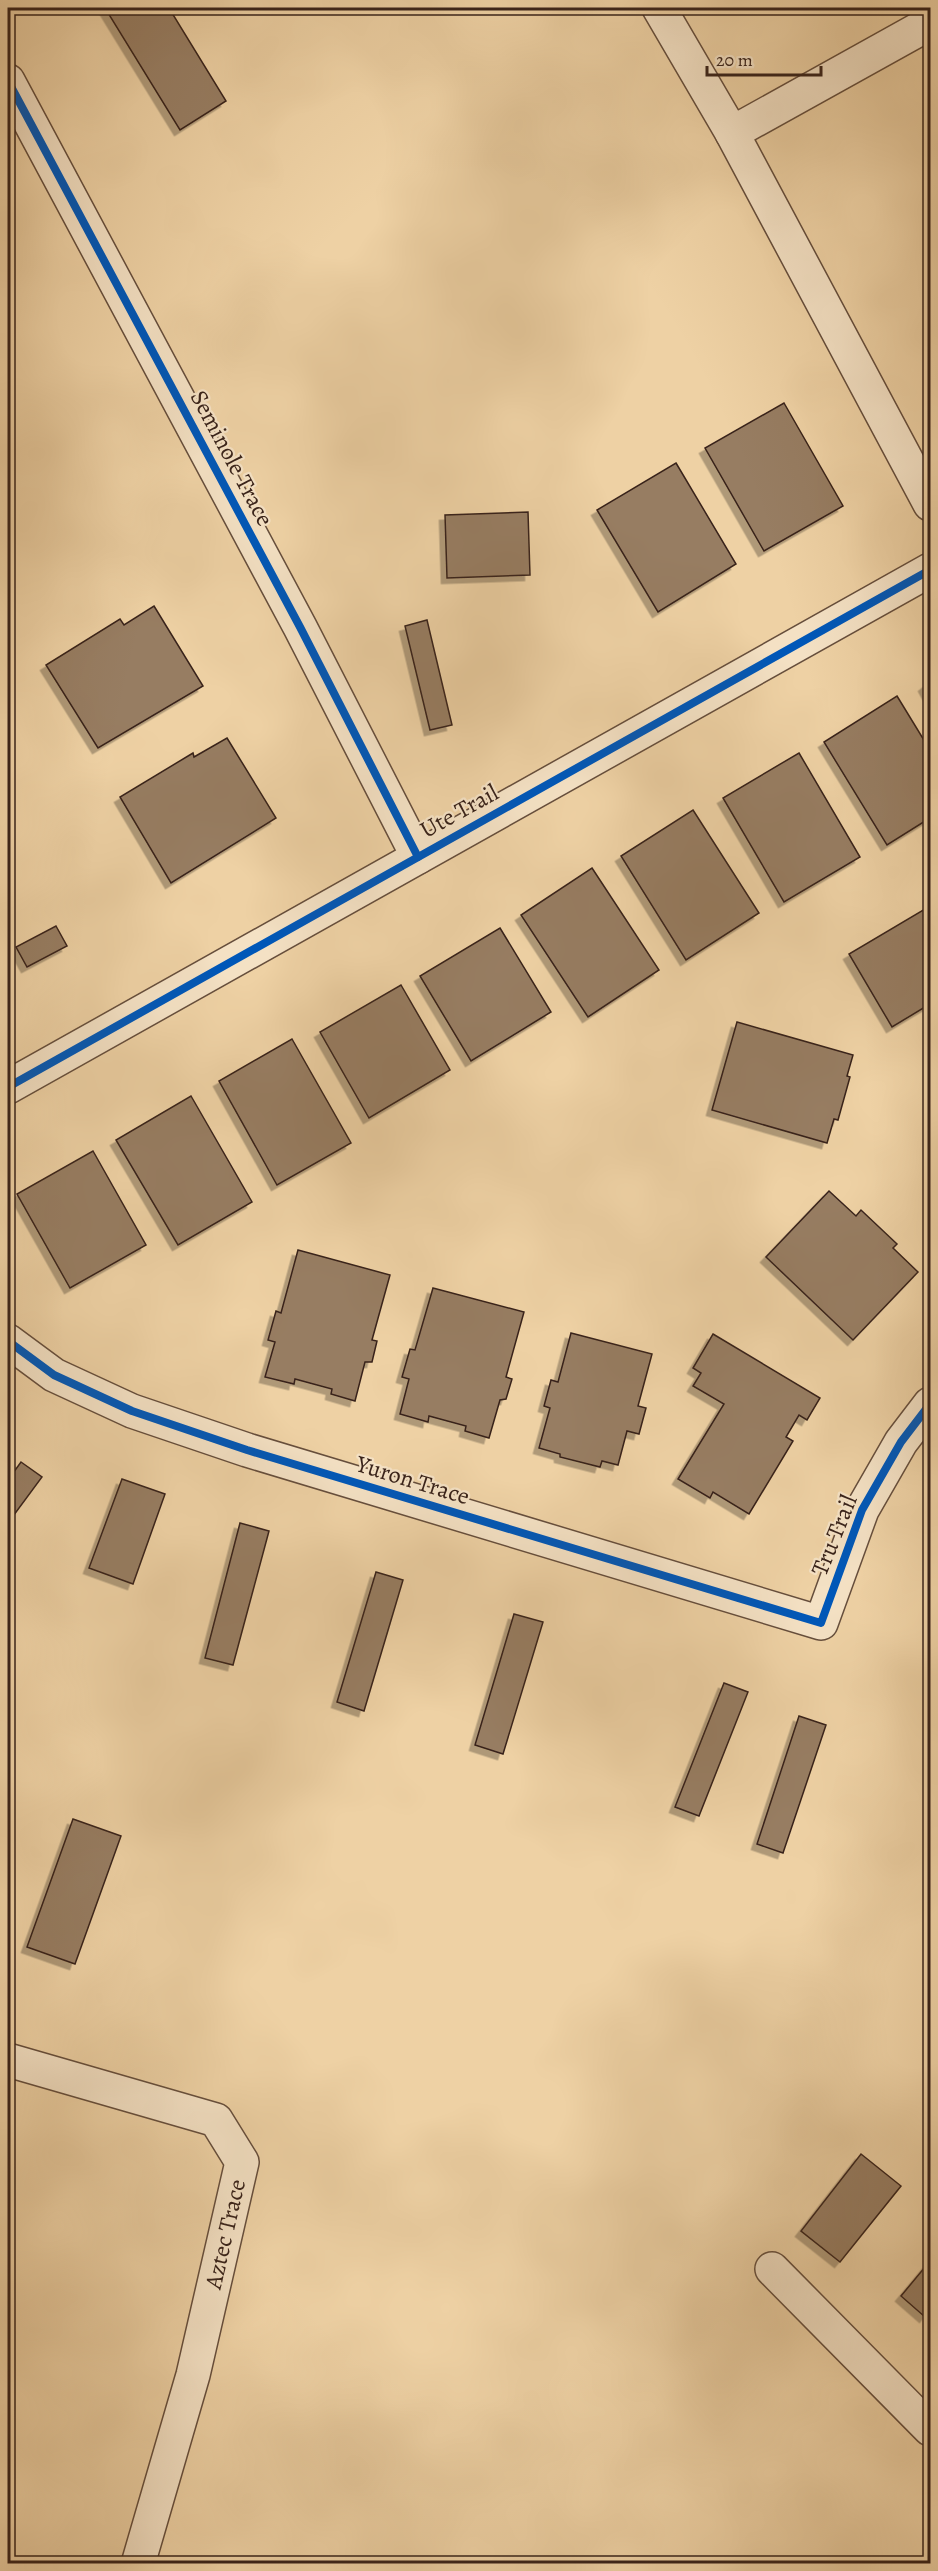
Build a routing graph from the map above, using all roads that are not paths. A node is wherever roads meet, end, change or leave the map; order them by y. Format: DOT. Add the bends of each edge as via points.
graph roads {
  1 [pos="659,8"];
  2 [pos="930,23"];
  3 [pos="8,81"];
  4 [pos="732,133"];
  5 [pos="930,504"];
  6 [pos="930,570"];
  7 [pos="418,857"];
  8 [pos="8,1087"];
  9 [pos="8,1341"];
  10 [pos="930,1404"];
  11 [pos="820,1623"];
  12 [pos="8,2060"];
  13 [pos="772,2269"];
  14 [pos="930,2429"];
  15 [pos="138,2564"];
  1 -- 4 [label="street"];
  2 -- 4 [label="street"];
  3 -- 7 [label="street, Seminole Trace" via="300,627"];
  4 -- 5 [label="street"];
  6 -- 7 [label="street, Ute Trail"];
  7 -- 8 [label="street, Ute Trail"];
  9 -- 11 [label="street, Yuron Trace" via="54,1375 132,1411 247,1450"];
  10 -- 11 [label="street, Tru Trail" via="901,1442 862,1510"];
  12 -- 15 [label="street, Aztec Trace" via="216,2120 242,2162 193,2376"];
  13 -- 14 [label="street"];
}
